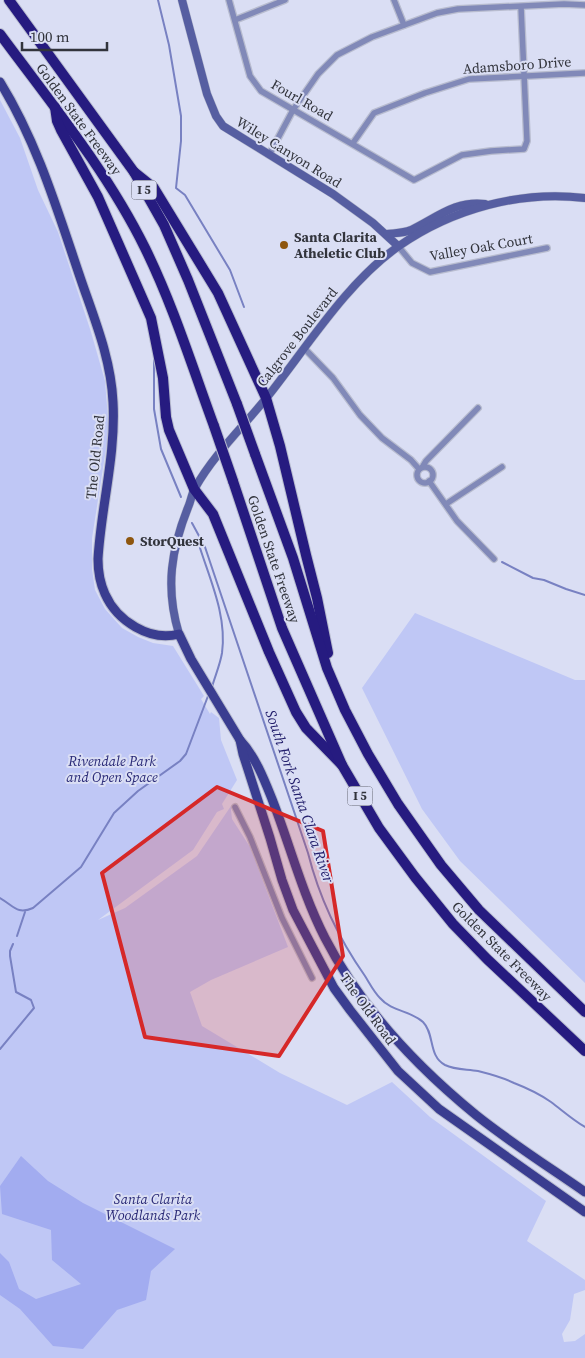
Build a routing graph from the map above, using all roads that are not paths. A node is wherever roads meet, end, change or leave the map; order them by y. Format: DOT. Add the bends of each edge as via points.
graph roads {
  1 [pos="9,0"];
  2 [pos="182,0"];
  3 [pos="229,0"];
  4 [pos="285,0"];
  5 [pos="394,0"];
  6 [pos="585,6"];
  7 [pos="521,7"];
  8 [pos="234,20"];
  9 [pos="404,25"];
  10 [pos="0,34"];
  11 [pos="585,72"];
  12 [pos="523,77"];
  13 [pos="0,82"];
  14 [pos="55,107"];
  15 [pos="293,110"];
  16 [pos="353,143"];
  17 [pos="269,155"];
  18 [pos="134,172"];
  19 [pos="585,198"];
  20 [pos="490,205"];
  21 [pos="387,234"];
  22 [pos="398,246"];
  23 [pos="547,248"];
  24 [pos="305,349"];
  25 [pos="266,398"];
  26 [pos="478,408"];
  27 [pos="502,467"];
  28 [pos="421,468"];
  29 [pos="429,482"];
  30 [pos="194,489"];
  31 [pos="446,504"];
  32 [pos="494,559"];
  33 [pos="179,634"];
  34 [pos="335,686"];
  35 [pos="240,740"];
  36 [pos="342,765"];
  37 [pos="235,807"];
  38 [pos="312,978"];
  39 [pos="585,1012"];
  40 [pos="585,1051"];
  41 [pos="585,1192"];
  42 [pos="585,1212"];
  1 -- 18 [label="highway, Golden State Freeway / I 5"];
  2 -- 17 [label="street, Wiley Canyon Road" via="216,116 231,132"];
  3 -- 8 [label="street, Fourl Road"];
  4 -- 8 [label="street"];
  5 -- 9 [label="street"];
  6 -- 7 [label="street"];
  7 -- 9 [label="street" via="458,9"];
  7 -- 12 [label="street"];
  8 -- 15 [label="street, Fourl Road" via="250,76 261,91"];
  9 -- 15 [label="street" via="372,36 337,55 318,74"];
  10 -- 14 [label="highway, Golden State Freeway / I 5"];
  11 -- 12 [label="street, Adamsboro Drive"];
  12 -- 16 [label="street, Adamsboro Drive" via="469,79 425,93 374,113"];
  12 -- 16 [label="street, Fourl Road" via="527,142 524,149 462,155 414,180"];
  13 -- 33 [label="main road, The Old Road" via="41,163 110,370 114,427 98,546 98,572 102,585 112,605 130,624 156,636"];
  14 -- 30 [label="highway" via="57,121 98,197 151,318 169,430"];
  14 -- 36 [label="highway, Golden State Freeway / I 5, bridge" via="116,194 169,301 282,628"];
  15 -- 16 [label="street, Fourl Road"];
  15 -- 17 [label="street"];
  17 -- 21 [label="street, Wiley Canyon Road" via="325,188"];
  18 -- 25 [label="highway" via="154,188 218,293"];
  18 -- 34 [label="highway, Golden State Freeway / I 5, bridge" via="188,280 237,404"];
  19 -- 20 [label="street, Calgrove Boulevard" via="524,198"];
  20 -- 21 [label="street" via="472,202 455,207 409,231"];
  20 -- 22 [label="street, Calgrove Boulevard" via="441,222"];
  21 -- 22 [label="street, Wiley Canyon Road"];
  22 -- 23 [label="street, Valley Oak Court" via="412,263 430,272"];
  22 -- 24 [label="street, Calgrove Boulevard" via="351,291"];
  24 -- 25 [label="street, Calgrove Boulevard"];
  24 -- 28 [label="street" via="382,438"];
  25 -- 30 [label="street, Calgrove Boulevard"];
  25 -- 34 [label="highway" via="317,598"];
  26 -- 28 [label="street"];
  27 -- 31 [label="street"];
  28 -- 29 [label="street" via="417,473 418,479"];
  28 -- 29 [label="street" via="427,466 432,470"];
  29 -- 31 [label="street"];
  30 -- 33 [label="street, Calgrove Boulevard" via="179,529 172,562 171,595"];
  30 -- 36 [label="highway" via="213,514 296,712 306,728"];
  31 -- 32 [label="street" via="457,521"];
  33 -- 35 [label="main road"];
  34 -- 39 [label="highway, Golden State Freeway / I 5" via="368,754 441,865 478,910"];
  35 -- 41 [label="main road, The Old Road" via="249,749 267,787 310,906 325,938 364,1001 432,1078 478,1116"];
  35 -- 42 [label="main road, The Old Road" via="293,910 334,988 350,1010 398,1071 439,1109"];
  36 -- 40 [label="highway, Golden State Freeway / I 5" via="379,828 453,924"];
  37 -- 38 [label="street" via="282,918"];
}
